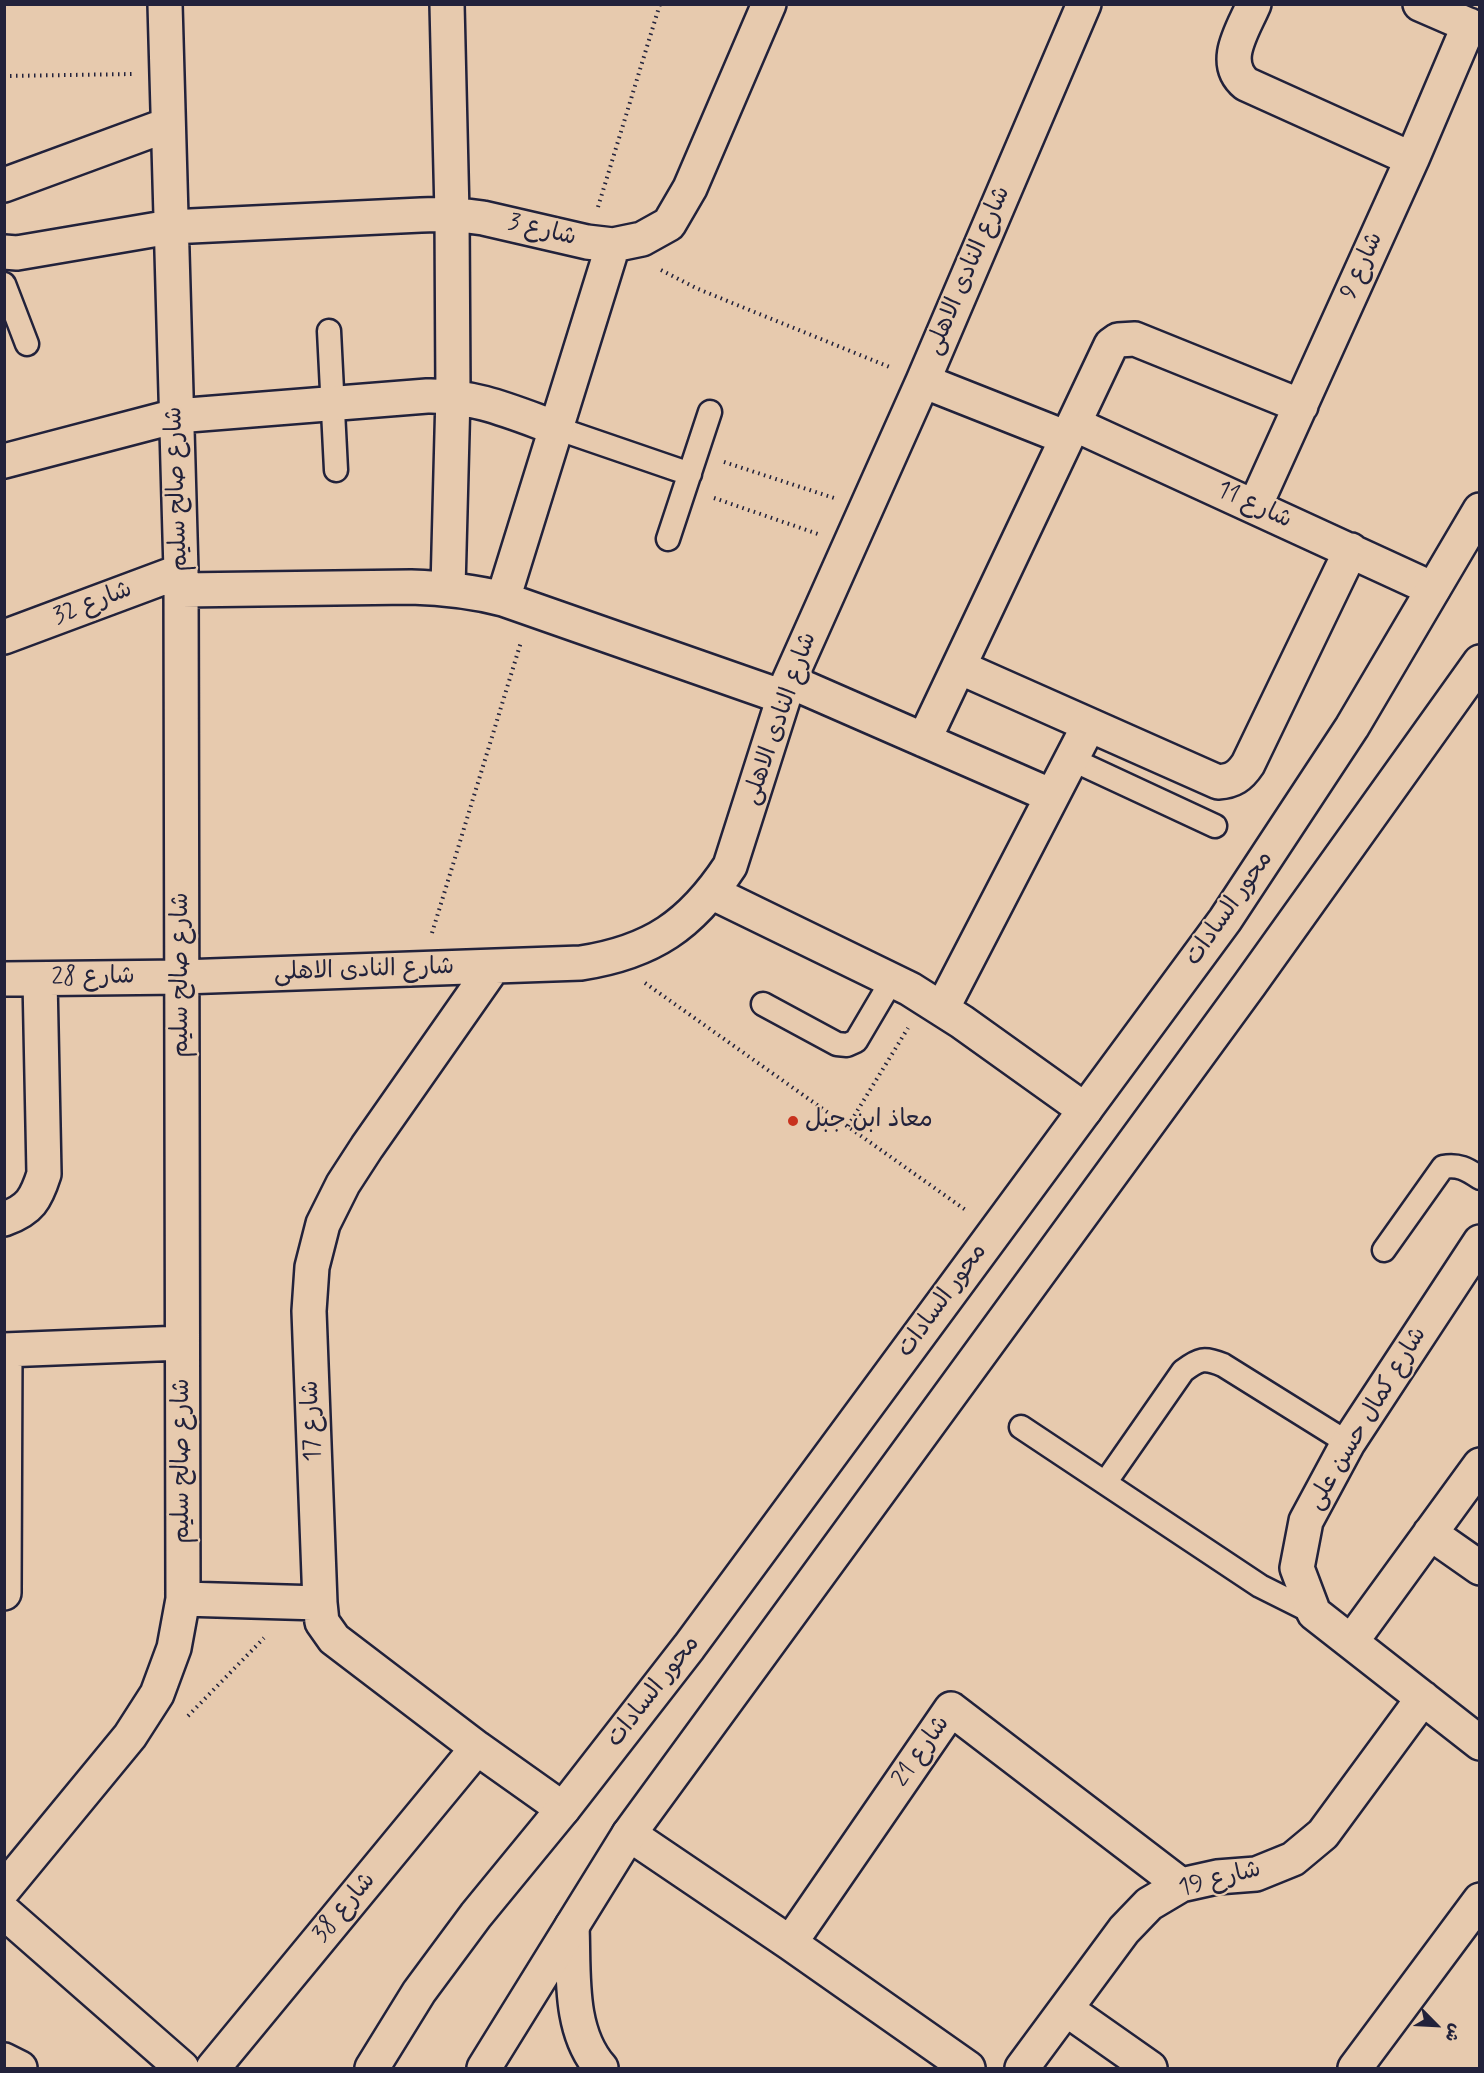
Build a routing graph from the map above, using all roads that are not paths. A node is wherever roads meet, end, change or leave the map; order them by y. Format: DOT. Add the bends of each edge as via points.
graph roads {
  1 [pos="165,4"];
  2 [pos="447,4"];
  3 [pos="769,4"];
  4 [pos="1084,4"];
  5 [pos="1254,4"];
  6 [pos="1420,4"];
  7 [pos="1474,28"];
  8 [pos="167,125"];
  9 [pos="1412,159"];
  10 [pos="4,185"];
  11 [pos="452,214"];
  12 [pos="170,227"];
  13 [pos="600,244"];
  14 [pos="4,252"];
  15 [pos="4,284"];
  16 [pos="328,331"];
  17 [pos="27,344"];
  18 [pos="923,381"];
  19 [pos="453,395"];
  20 [pos="333,403"];
  21 [pos="1300,406"];
  22 [pos="710,412"];
  23 [pos="176,416"];
  24 [pos="556,428"];
  25 [pos="1070,431"];
  26 [pos="4,461"];
  27 [pos="336,470"];
  28 [pos="691,472"];
  29 [pos="1255,506"];
  30 [pos="1479,510"];
  31 [pos="668,539"];
  32 [pos="1351,550"];
  33 [pos="182,580"];
  34 [pos="448,588"];
  35 [pos="1433,589"];
  36 [pos="517,605"];
  37 [pos="4,637"];
  38 [pos="1479,662"];
  39 [pos="958,667"];
  40 [pos="786,689"];
  41 [pos="1089,725"];
  42 [pos="924,740"];
  43 [pos="1071,759"];
  44 [pos="1052,796"];
  45 [pos="1215,826"];
  46 [pos="713,893"];
  47 [pos="493,967"];
  48 [pos="182,977"];
  49 [pos="4,979"];
  50 [pos="40,980"];
  51 [pos="892,980"];
  52 [pos="763,1004"];
  53 [pos="934,1004"];
  54 [pos="1085,1110"];
  55 [pos="1479,1178"];
  56 [pos="4,1219"];
  57 [pos="1479,1242"];
  58 [pos="1384,1250"];
  59 [pos="182,1343"];
  60 [pos="5,1350"];
  61 [pos="1022,1427"];
  62 [pos="1348,1443"];
  63 [pos="1479,1465"];
  64 [pos="1105,1483"];
  65 [pos="1430,1533"];
  66 [pos="5,1554"];
  67 [pos="1479,1568"];
  68 [pos="4,1593"];
  69 [pos="183,1599"];
  70 [pos="309,1603"];
  71 [pos="1314,1613"];
  72 [pos="1351,1642"];
  73 [pos="1423,1698"];
  74 [pos="1479,1743"];
  75 [pos="477,1748"];
  76 [pos="563,1809"];
  77 [pos="629,1834"];
  78 [pos="1181,1886"];
  79 [pos="4,1889"];
  80 [pos="1479,1900"];
  81 [pos="4,1912"];
  82 [pos="572,1926"];
  83 [pos="790,1943"];
  84 [pos="1066,2009"];
  85 [pos="4,2060"];
  86 [pos="20,2068"];
  87 [pos="182,2068"];
  88 [pos="213,2068"];
  89 [pos="372,2068"];
  90 [pos="484,2068"];
  91 [pos="602,2068"];
  92 [pos="968,2068"];
  93 [pos="1022,2068"];
  94 [pos="1150,2068"];
  95 [pos="1355,2068"];
  1 -- 8 [label="street, شارع صالح سليم"];
  2 -- 11 [label="street"];
  3 -- 13 [label="street, شارع 3" via="690,188 669,224 642,239"];
  4 -- 18 [label="street, شارع النادى الاهلى"];
  5 -- 9 [label="street" via="1234,52 1233,66 1238,77"];
  6 -- 7 [label="street"];
  7 -- 9 [label="street, شارع 9"];
  8 -- 10 [label="street"];
  8 -- 12 [label="street, شارع صالح سليم"];
  9 -- 21 [label="street, شارع 9"];
  11 -- 12 [label="street, شارع 3"];
  11 -- 13 [label="street, شارع 3"];
  11 -- 19 [label="street"];
  12 -- 14 [label="street, شارع 3"];
  12 -- 23 [label="street, شارع صالح سليم"];
  13 -- 24 [label="street"];
  15 -- 17 [label="lane"];
  16 -- 20 [label="lane"];
  18 -- 25 [label="street, شارع 11"];
  18 -- 40 [label="street, شارع النادى الاهلى"];
  19 -- 20 [label="street"];
  19 -- 24 [label="street"];
  19 -- 34 [label="street"];
  20 -- 23 [label="street"];
  20 -- 27 [label="lane"];
  21 -- 25 [label="street" via="1126,338 1111,345"];
  21 -- 29 [label="street, شارع 9"];
  22 -- 28 [label="lane"];
  23 -- 26 [label="street"];
  23 -- 33 [label="street, شارع صالح سليم"];
  24 -- 28 [label="lane"];
  24 -- 36 [label="street"];
  25 -- 29 [label="street, شارع 11"];
  25 -- 39 [label="street"];
  28 -- 31 [label="lane"];
  29 -- 32 [label="street, شارع 11"];
  30 -- 35 [label="street, محور السادات"];
  32 -- 35 [label="street, شارع 11"];
  32 -- 41 [label="street" via="1248,764 1231,781 1218,782"];
  33 -- 34 [label="street, شارع 32"];
  33 -- 37 [label="street, شارع 32"];
  33 -- 48 [label="street, شارع صالح سليم"];
  34 -- 36 [label="street, شارع 32"];
  35 -- 54 [label="street, محور السادات" via="1352,727 1268,856"];
  36 -- 40 [label="street, شارع 32"];
  38 -- 77 [label="street" via="1250,984"];
  39 -- 41 [label="street"];
  39 -- 42 [label="street"];
  40 -- 42 [label="street, شارع 32"];
  40 -- 46 [label="street, شارع النادى الاهلى" via="730,866"];
  41 -- 43 [label="street"];
  42 -- 44 [label="street, شارع 32"];
  43 -- 44 [label="street"];
  43 -- 45 [label="lane"];
  44 -- 53 [label="street"];
  46 -- 47 [label="street, شارع النادى الاهلى" via="684,922 649,945 581,963"];
  46 -- 51 [label="street"];
  47 -- 48 [label="street, شارع النادى الاهلى"];
  47 -- 70 [label="street, شارع 17" via="367,1146 323,1224 312,1267 309,1311"];
  48 -- 50 [label="street, شارع 28"];
  48 -- 59 [label="street, شارع صالح سليم"];
  49 -- 50 [label="street, شارع 28"];
  50 -- 56 [label="street" via="44,1174 37,1196 21,1213"];
  51 -- 52 [label="lane" via="856,1041 847,1045 837,1044"];
  51 -- 53 [label="street"];
  53 -- 54 [label="street"];
  54 -- 76 [label="street, محور السادات" via="689,1647"];
  55 -- 58 [label="lane" via="1465,1168 1443,1167"];
  57 -- 62 [label="street, شارع كمال حسن على"];
  59 -- 60 [label="street"];
  59 -- 69 [label="street, شارع صالح سليم"];
  60 -- 66 [label="street"];
  61 -- 64 [label="lane"];
  62 -- 64 [label="lane" via="1209,1359 1194,1362 1183,1371"];
  62 -- 71 [label="street, شارع كمال حسن على" via="1306,1521 1297,1568"];
  63 -- 65 [label="street"];
  64 -- 71 [label="lane" via="1260,1586"];
  65 -- 67 [label="street"];
  65 -- 72 [label="street"];
  66 -- 68 [label="street"];
  69 -- 70 [label="street"];
  69 -- 79 [label="street, شارع صالح سليم" via="174,1648 152,1703 130,1736"];
  70 -- 75 [label="street, شارع 17" via="334,1639"];
  71 -- 72 [label="street"];
  72 -- 73 [label="street"];
  73 -- 74 [label="street"];
  73 -- 78 [label="street, شارع 19" via="1323,1834 1293,1859 1256,1874 1217,1877"];
  75 -- 76 [label="street, شارع 17"];
  75 -- 88 [label="street, شارع 38"];
  76 -- 89 [label="street, محور السادات" via="419,1992"];
  77 -- 82 [label="street"];
  77 -- 83 [label="street"];
  78 -- 83 [label="street, شارع 21" via="951,1709"];
  78 -- 84 [label="street, شارع 19" via="1149,1904 1124,1930"];
  80 -- 95 [label="street"];
  81 -- 87 [label="street"];
  82 -- 90 [label="street"];
  82 -- 91 [label="street" via="580,2030"];
  83 -- 92 [label="street"];
  84 -- 93 [label="street, شارع 19"];
  84 -- 94 [label="street"];
  85 -- 86 [label="street"];
}
